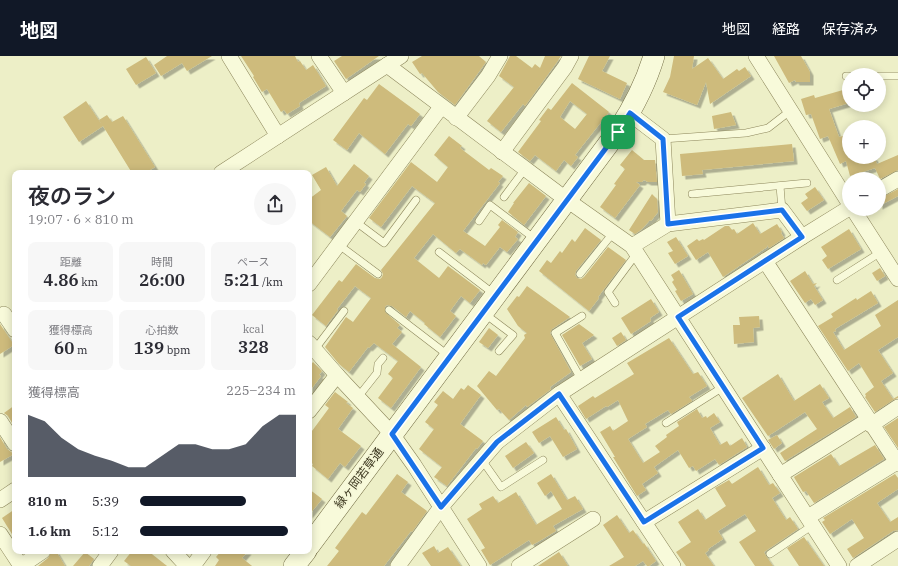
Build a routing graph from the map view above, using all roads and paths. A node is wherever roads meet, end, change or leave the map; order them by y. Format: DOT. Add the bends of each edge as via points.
graph roads {
  1 [pos="229,56"];
  2 [pos="319,56"];
  3 [pos="500,56"];
  4 [pos="571,56"];
  5 [pos="654,56"];
  6 [pos="756,56"];
  7 [pos="392,60"];
  8 [pos="886,76"];
  9 [pos="898,76"];
  10 [pos="344,93"];
  11 [pos="441,107"];
  12 [pos="790,111"];
  13 [pos="630,113"];
  14 [pos="456,118"];
  15 [pos="278,136"];
  16 [pos="663,139"];
  17 [pos="502,152"];
  18 [pos="226,170"];
  19 [pos="526,170"];
  20 [pos="898,179"];
  21 [pos="807,183"];
  22 [pos="780,186"];
  23 [pos="886,186"];
  24 [pos="842,192"];
  25 [pos="692,194"];
  26 [pos="504,197"];
  27 [pos="416,200"];
  28 [pos="567,200"];
  29 [pos="782,210"];
  30 [pos="842,212"];
  31 [pos="858,216"];
  32 [pos="479,221"];
  33 [pos="356,222"];
  34 [pos="668,224"];
  35 [pos="613,233"];
  36 [pos="802,237"];
  37 [pos="537,240"];
  38 [pos="339,245"];
  39 [pos="635,250"];
  40 [pos="439,252"];
  41 [pos="881,252"];
  42 [pos="765,261"];
  43 [pos="378,274"];
  44 [pos="580,274"];
  45 [pos="898,278"];
  46 [pos="312,280"];
  47 [pos="837,280"];
  48 [pos="496,295"];
  49 [pos="615,303"];
  50 [pos="389,310"];
  51 [pos="344,311"];
  52 [pos="6,312"];
  53 [pos="483,312"];
  54 [pos="582,316"];
  55 [pos="678,317"];
  56 [pos="12,324"];
  57 [pos="312,346"];
  58 [pos="499,351"];
  59 [pos="450,356"];
  60 [pos="383,358"];
  61 [pos="337,375"];
  62 [pos="581,379"];
  63 [pos="723,387"];
  64 [pos="559,394"];
  65 [pos="358,397"];
  66 [pos="312,407"];
  67 [pos="898,407"];
  68 [pos="0,421"];
  69 [pos="870,422"];
  70 [pos="666,423"];
  71 [pos="392,434"];
  72 [pos="12,439"];
  73 [pos="763,448"];
  74 [pos="482,460"];
  75 [pos="543,460"];
  76 [pos="897,463"];
  77 [pos="780,474"];
  78 [pos="12,492"];
  79 [pos="0,500"];
  80 [pos="441,507"];
  81 [pos="593,519"];
  82 [pos="810,521"];
  83 [pos="644,522"];
  84 [pos="898,539"];
  85 [pos="312,542"];
  86 [pos="2,543"];
  87 [pos="39,554"];
  88 [pos="175,554"];
  89 [pos="202,554"];
  90 [pos="304,554"];
  91 [pos="770,554"];
  92 [pos="667,564"];
  93 [pos="21,566"];
  94 [pos="187,566"];
  95 [pos="193,566"];
  96 [pos="294,566"];
  97 [pos="398,566"];
  98 [pos="479,566"];
  99 [pos="519,566"];
  100 [pos="839,566"];
  101 [pos="857,566"];
  1 -- 15 [label="street"];
  2 -- 10 [label="street"];
  3 -- 14 [label="street"];
  4 -- 17 [label="street" via="565,68"];
  5 -- 13 [label="street, 緑ヶ岡若草通" via="650,72"];
  6 -- 12 [label="street"];
  7 -- 10 [label="street"];
  7 -- 11 [label="street"];
  8 -- 9 [label="lane"];
  10 -- 15 [label="street"];
  11 -- 14 [label="street"];
  11 -- 33 [label="street"];
  12 -- 16 [label="lane" via="768,128 746,133"];
  12 -- 24 [label="street"];
  13 -- 16 [label="street"];
  13 -- 28 [label="street, 緑ヶ岡若草通"];
  14 -- 17 [label="street"];
  15 -- 18 [label="street"];
  16 -- 34 [label="street"];
  17 -- 19 [label="street"];
  19 -- 26 [label="lane"];
  19 -- 28 [label="street"];
  20 -- 23 [label="street"];
  21 -- 22 [label="lane"];
  22 -- 25 [label="lane"];
  22 -- 29 [label="lane"];
  27 -- 33 [label="lane" via="384,243"];
  28 -- 35 [label="street"];
  28 -- 37 [label="street, 緑ヶ岡若草通"];
  29 -- 34 [label="street"];
  29 -- 36 [label="street"];
  30 -- 36 [label="street"];
  31 -- 41 [label="street"];
  32 -- 37 [label="lane" via="490,205"];
  33 -- 38 [label="street"];
  34 -- 39 [label="street"];
  35 -- 39 [label="street"];
  35 -- 44 [label="lane"];
  36 -- 42 [label="street"];
  37 -- 48 [label="street, 緑ヶ岡若草通"];
  38 -- 43 [label="lane"];
  38 -- 46 [label="street"];
  39 -- 49 [label="lane" via="608,292"];
  39 -- 55 [label="street"];
  40 -- 48 [label="lane"];
  41 -- 45 [label="street"];
  41 -- 47 [label="lane"];
  42 -- 55 [label="street"];
  42 -- 69 [label="street"];
  48 -- 53 [label="street, 緑ヶ岡若草通"];
  50 -- 59 [label="lane"];
  51 -- 57 [label="lane"];
  52 -- 56 [label="street"];
  53 -- 58 [label="lane" via="513,335"];
  53 -- 59 [label="street, 緑ヶ岡若草通"];
  54 -- 62 [label="lane" via="555,333"];
  55 -- 62 [label="street"];
  55 -- 63 [label="street"];
  57 -- 61 [label="street"];
  59 -- 71 [label="street, 緑ヶ岡若草通"];
  60 -- 65 [label="lane" via="378,364 377,373"];
  61 -- 65 [label="street"];
  61 -- 66 [label="street"];
  62 -- 64 [label="street"];
  63 -- 70 [label="lane"];
  63 -- 73 [label="street"];
  64 -- 74 [label="street" via="497,442"];
  64 -- 83 [label="street"];
  65 -- 71 [label="street"];
  67 -- 69 [label="street"];
  68 -- 72 [label="street"];
  69 -- 76 [label="street"];
  69 -- 77 [label="street"];
  71 -- 80 [label="street"];
  71 -- 85 [label="street, 緑ヶ岡若草通"];
  73 -- 77 [label="street"];
  73 -- 83 [label="street"];
  74 -- 75 [label="lane" via="501,487"];
  74 -- 80 [label="street"];
  76 -- 82 [label="street"];
  77 -- 82 [label="street"];
  78 -- 79 [label="street"];
  80 -- 97 [label="street"];
  80 -- 98 [label="street"];
  81 -- 99 [label="street"];
  82 -- 91 [label="lane"];
  82 -- 100 [label="street"];
  83 -- 92 [label="street"];
  84 -- 101 [label="street"];
  86 -- 93 [label="street"];
  87 -- 93 [label="street"];
  88 -- 94 [label="street"];
  89 -- 95 [label="street"];
  90 -- 96 [label="street"];
}
